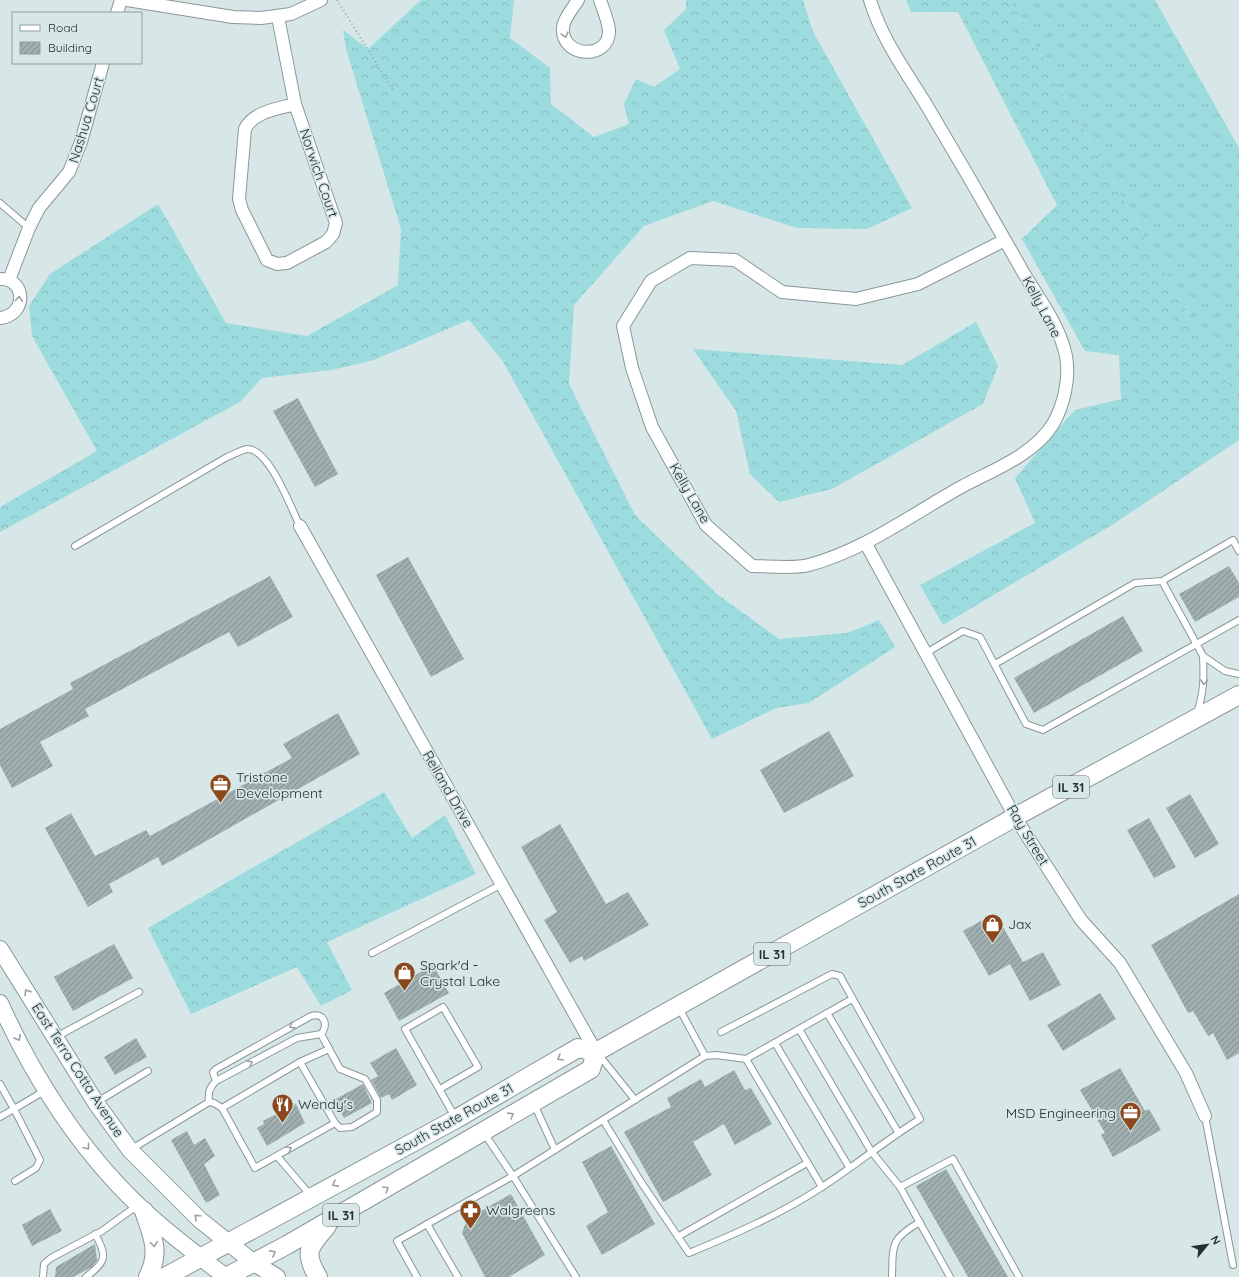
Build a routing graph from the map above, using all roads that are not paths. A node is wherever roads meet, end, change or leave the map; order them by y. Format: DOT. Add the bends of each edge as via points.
graph roads {
  1 [pos="121,0"];
  2 [pos="127,0"];
  3 [pos="321,0"];
  4 [pos="578,0"];
  5 [pos="600,0"];
  6 [pos="870,0"];
  7 [pos="117,12"];
  8 [pos="278,17"];
  9 [pos="103,64"];
  10 [pos="295,104"];
  11 [pos="0,204"];
  12 [pos="29,228"];
  13 [pos="1005,240"];
  14 [pos="4,279"];
  15 [pos="0,318"];
  16 [pos="300,526"];
  17 [pos="866,544"];
  18 [pos="75,546"];
  19 [pos="1239,551"];
  20 [pos="1162,582"];
  21 [pos="1239,620"];
  22 [pos="1197,644"];
  23 [pos="926,653"];
  24 [pos="1203,656"];
  25 [pos="995,664"];
  26 [pos="1239,674"];
  27 [pos="1239,695"];
  28 [pos="1195,719"];
  29 [pos="1015,817"];
  30 [pos="502,884"];
  31 [pos="0,949"];
  32 [pos="372,953"];
  33 [pos="139,992"];
  34 [pos="852,999"];
  35 [pos="678,1006"];
  36 [pos="2,1012"];
  37 [pos="827,1013"];
  38 [pos="799,1029"];
  39 [pos="722,1032"];
  40 [pos="321,1034"];
  41 [pos="55,1038"];
  42 [pos="775,1043"];
  43 [pos="329,1049"];
  44 [pos="596,1052"];
  45 [pos="705,1056"];
  46 [pos="746,1059"];
  47 [pos="300,1062"];
  48 [pos="148,1071"];
  49 [pos="216,1081"];
  50 [pos="0,1084"];
  51 [pos="440,1089"];
  52 [pos="46,1090"];
  53 [pos="2,1093"];
  54 [pos="635,1100"];
  55 [pos="209,1102"];
  56 [pos="533,1102"];
  57 [pos="96,1103"];
  58 [pos="222,1108"];
  59 [pos="14,1109"];
  60 [pos="1206,1116"];
  61 [pos="0,1117"];
  62 [pos="456,1119"];
  63 [pos="604,1120"];
  64 [pos="335,1123"];
  65 [pos="483,1132"];
  66 [pos="898,1132"];
  67 [pos="130,1150"];
  68 [pos="555,1150"];
  69 [pos="871,1151"];
  70 [pos="277,1156"];
  71 [pos="807,1163"];
  72 [pos="849,1168"];
  73 [pos="513,1176"];
  74 [pos="15,1181"];
  75 [pos="822,1187"];
  76 [pos="900,1187"];
  77 [pos="312,1197"];
  78 [pos="141,1208"];
  79 [pos="343,1213"];
  80 [pos="920,1222"];
  81 [pos="427,1224"];
  82 [pos="95,1234"];
  83 [pos="679,1236"];
  84 [pos="227,1242"];
  85 [pos="200,1257"];
  86 [pos="254,1263"];
  87 [pos="1233,1265"];
  88 [pos="43,1277"];
  89 [pos="86,1277"];
  90 [pos="148,1277"];
  91 [pos="165,1277"];
  92 [pos="226,1277"];
  93 [pos="277,1277"];
  94 [pos="318,1277"];
  95 [pos="417,1277"];
  96 [pos="458,1277"];
  97 [pos="576,1277"];
  98 [pos="892,1277"];
  99 [pos="950,1277"];
  100 [pos="1019,1277"];
  1 -- 7 [label="street"];
  2 -- 8 [label="street" via="232,17"];
  3 -- 8 [label="street"];
  4 -- 5 [label="street, one-way" via="564,22 563,32 569,44 581,52 597,50 607,39 608,24"];
  6 -- 13 [label="street, Kelly Lane" via="878,23 899,63"];
  8 -- 10 [label="street, Norwich Court"];
  9 -- 12 [label="street, Nashua Court" via="81,142 69,172 39,208"];
  10 -- 10 [label="street, Norwich Court" via="259,115 245,129 240,204 264,256 276,264 287,264 326,242 333,234 336,223"];
  11 -- 12 [label="lane"];
  12 -- 14 [label="street, Nashua Court"];
  13 -- 17 [label="street, Kelly Lane" via="1059,334 1066,357 1067,379 1054,422 1034,446"];
  13 -- 17 [label="street, Kelly Lane" via="918,284 856,299 782,292 734,260 690,258 652,281 623,326 632,368 652,427 706,525 752,566 808,566"];
  15 -- 14 [label="street, Nashua Court, one-way" via="13,314 20,302 18,289"];
  16 -- 18 [label="lane" via="270,465 257,452 247,449 227,457"];
  16 -- 30 [label="street, Reiland Drive"];
  17 -- 23 [label="street, Ray Street"];
  19 -- 20 [label="lane" via="1233,540"];
  20 -- 22 [label="lane"];
  20 -- 25 [label="lane" via="1135,583"];
  21 -- 22 [label="lane"];
  22 -- 24 [label="lane"];
  22 -- 25 [label="lane" via="1043,730 1026,724"];
  23 -- 25 [label="lane" via="963,631 980,636"];
  23 -- 29 [label="street, Ray Street"];
  24 -- 26 [label="lane" via="1225,671"];
  24 -- 28 [label="lane, one-way" via="1204,688"];
  27 -- 28 [label="main road, South State Route 31 / IL 31"];
  28 -- 29 [label="main road, South State Route 31 / IL 31"];
  29 -- 35 [label="main road, South State Route 31 / IL 31"];
  29 -- 60 [label="street, Ray Street" via="1081,920 1120,962 1186,1073"];
  30 -- 32 [label="lane"];
  30 -- 44 [label="street, Reiland Drive"];
  41 -- 31 [label="main road, East Terra Cotta Avenue, one-way"];
  33 -- 41 [label="lane"];
  34 -- 37 [label="lane"];
  34 -- 39 [label="lane" via="840,976 832,974"];
  34 -- 66 [label="lane" via="920,1120"];
  35 -- 44 [label="main road, South State Route 31 / IL 31"];
  35 -- 45 [label="lane"];
  36 -- 52 [label="main road, one-way"];
  37 -- 38 [label="lane"];
  37 -- 66 [label="lane"];
  38 -- 42 [label="lane"];
  38 -- 69 [label="lane"];
  40 -- 43 [label="lane"];
  49 -- 40 [label="lane, one-way" via="297,1038"];
  40 -- 49 [label="lane, one-way" via="325,1021 316,1014 216,1069 213,1072"];
  41 -- 57 [label="main road, East Terra Cotta Avenue"];
  42 -- 46 [label="lane"];
  42 -- 72 [label="lane"];
  43 -- 47 [label="lane"];
  43 -- 64 [label="lane" via="340,1069 365,1079 377,1100 378,1107 377,1112 352,1127 340,1128"];
  44 -- 54 [label="lane"];
  44 -- 56 [label="main road, South State Route 31 / IL 31" via="591,1069"];
  44 -- 62 [label="main road, South State Route 31 / IL 31, one-way" via="578,1048"];
  45 -- 46 [label="lane"];
  45 -- 54 [label="lane"];
  46 -- 71 [label="lane"];
  47 -- 58 [label="lane"];
  47 -- 64 [label="lane"];
  48 -- 57 [label="lane"];
  49 -- 55 [label="lane" via="208,1093"];
  50 -- 53 [label="lane"];
  51 -- 51 [label="lane" via="405,1029 443,1007 478,1067"];
  51 -- 62 [label="lane"];
  52 -- 59 [label="lane"];
  52 -- 78 [label="main road, one-way" via="90,1151"];
  53 -- 59 [label="lane"];
  54 -- 63 [label="lane"];
  55 -- 58 [label="lane"];
  55 -- 67 [label="lane"];
  65 -- 56 [label="main road, South State Route 31 / IL 31, one-way"];
  56 -- 68 [label="lane"];
  57 -- 67 [label="main road, East Terra Cotta Avenue"];
  58 -- 70 [label="lane" via="255,1168"];
  59 -- 61 [label="lane"];
  59 -- 74 [label="lane" via="40,1160 36,1168"];
  60 -- 87 [label="lane"];
  62 -- 77 [label="main road, South State Route 31 / IL 31, one-way"];
  63 -- 68 [label="lane"];
  63 -- 83 [label="lane" via="644,1188"];
  70 -- 64 [label="lane, one-way"];
  65 -- 73 [label="lane"];
  79 -- 65 [label="main road, South State Route 31 / IL 31, one-way"];
  66 -- 69 [label="lane"];
  84 -- 67 [label="main road, East Terra Cotta Avenue, one-way" via="178,1200"];
  68 -- 73 [label="lane"];
  69 -- 72 [label="lane"];
  69 -- 76 [label="lane"];
  70 -- 77 [label="lane"];
  71 -- 75 [label="lane"];
  71 -- 83 [label="lane"];
  72 -- 75 [label="lane"];
  73 -- 81 [label="lane"];
  73 -- 97 [label="lane"];
  75 -- 83 [label="lane" via="750,1227 689,1253"];
  76 -- 80 [label="lane"];
  76 -- 100 [label="lane" via="953,1159"];
  77 -- 84 [label="main road, IL 31"];
  78 -- 82 [label="lane"];
  78 -- 85 [label="main road"];
  78 -- 90 [label="main road, one-way" via="153,1237 155,1253 154,1266"];
  86 -- 79 [label="main road, IL 31, one-way"];
  79 -- 94 [label="main road" via="327,1226 310,1250 308,1260"];
  80 -- 98 [label="lane" via="897,1238 893,1249"];
  80 -- 99 [label="lane"];
  81 -- 95 [label="lane" via="397,1241"];
  81 -- 96 [label="lane"];
  82 -- 88 [label="lane" via="51,1258 44,1264"];
  82 -- 89 [label="lane" via="104,1249 104,1259 100,1266"];
  84 -- 85 [label="main road, IL 31"];
  84 -- 86 [label="main road, East Terra Cotta Avenue"];
  85 -- 91 [label="main road, IL 31"];
  85 -- 92 [label="main road"];
  86 -- 92 [label="main road, IL 31"];
  86 -- 93 [label="main road, East Terra Cotta Avenue"];
}
